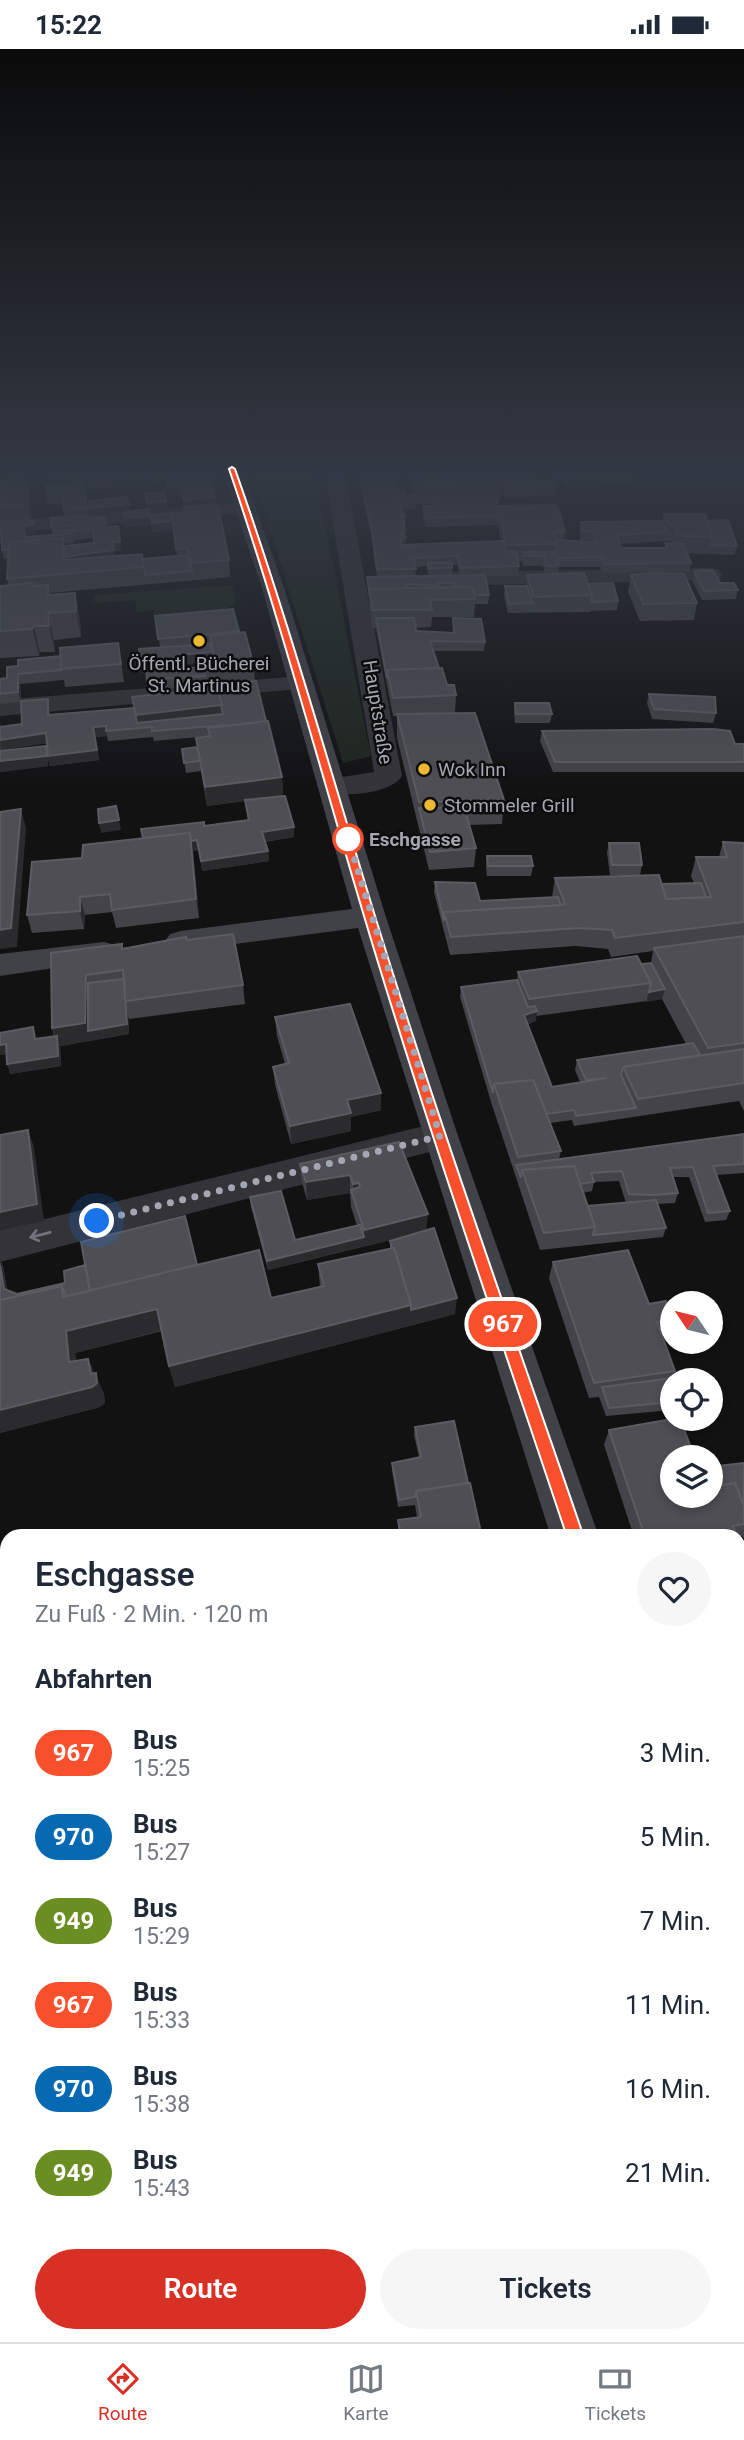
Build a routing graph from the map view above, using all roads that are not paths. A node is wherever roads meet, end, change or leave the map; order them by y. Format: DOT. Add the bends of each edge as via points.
graph roads {
  1 [pos="269,576"];
  2 [pos="353,576"];
  3 [pos="652,576"];
  4 [pos="354,580"];
  5 [pos="378,580"];
  6 [pos="416,580"];
  7 [pos="301,684"];
  8 [pos="0,708"];
  9 [pos="333,786"];
  10 [pos="370,916"];
  11 [pos="0,965"];
  12 [pos="440,1136"];
  13 [pos="0,1245"];
  14 [pos="572,1529"];
  1 -- 7 [label="street"];
  2 -- 4 [label="street, Hauptstraße"];
  3 -- 6 [label="street"];
  4 -- 5 [label="street"];
  4 -- 9 [label="street, Hauptstraße" via="388,776"];
  7 -- 8 [label="street"];
  7 -- 9 [label="street"];
  9 -- 10 [label="street"];
  10 -- 11 [label="street"];
  10 -- 12 [label="street"];
  12 -- 13 [label="street, one-way"];
  12 -- 14 [label="street"];
}
